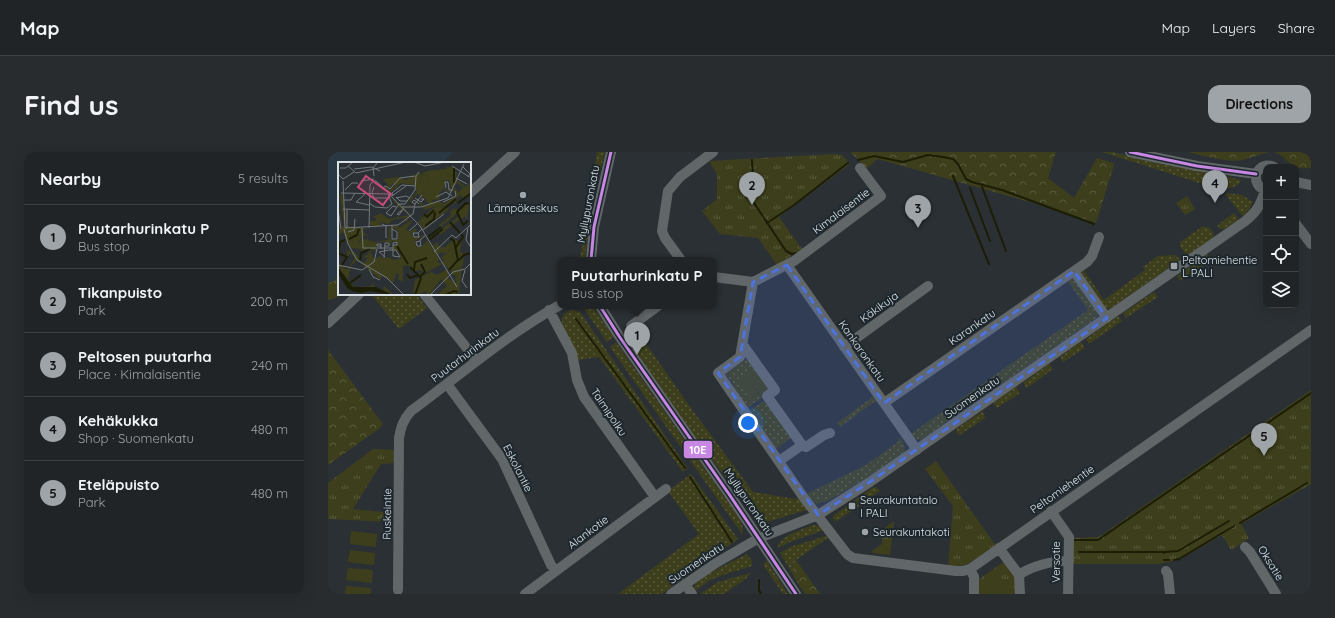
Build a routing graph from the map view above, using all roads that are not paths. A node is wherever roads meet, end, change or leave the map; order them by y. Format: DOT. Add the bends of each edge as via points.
graph roads {
  1 [pos="515,152"];
  2 [pos="611,152"];
  3 [pos="713,152"];
  4 [pos="1130,152"];
  5 [pos="1263,167"];
  6 [pos="860,168"];
  7 [pos="1256,174"];
  8 [pos="1299,183"];
  9 [pos="1311,185"];
  10 [pos="1263,189"];
  11 [pos="471,192"];
  12 [pos="1263,198"];
  13 [pos="1262,211"];
  14 [pos="1299,228"];
  15 [pos="1099,237"];
  16 [pos="1311,244"];
  17 [pos="591,257"];
  18 [pos="679,257"];
  19 [pos="787,265"];
  20 [pos="1074,271"];
  21 [pos="717,277"];
  22 [pos="753,282"];
  23 [pos="928,286"];
  24 [pos="358,295"];
  25 [pos="425,295"];
  26 [pos="557,306"];
  27 [pos="602,309"];
  28 [pos="654,309"];
  29 [pos="549,310"];
  30 [pos="1107,318"];
  31 [pos="328,323"];
  32 [pos="631,326"];
  33 [pos="1311,330"];
  34 [pos="743,345"];
  35 [pos="844,347"];
  36 [pos="477,361"];
  37 [pos="447,384"];
  38 [pos="884,403"];
  39 [pos="830,433"];
  40 [pos="399,438"];
  41 [pos="802,445"];
  42 [pos="917,450"];
  43 [pos="779,461"];
  44 [pos="666,489"];
  45 [pos="655,497"];
  46 [pos="1052,511"];
  47 [pos="818,515"];
  48 [pos="759,538"];
  49 [pos="1245,547"];
  50 [pos="999,548"];
  51 [pos="1069,561"];
  52 [pos="970,569"];
  53 [pos="556,571"];
  54 [pos="1166,571"];
  55 [pos="1019,575"];
  56 [pos="685,584"];
  57 [pos="398,590"];
  58 [pos="525,594"];
  59 [pos="671,594"];
  60 [pos="692,594"];
  61 [pos="796,594"];
  62 [pos="974,594"];
  63 [pos="1020,594"];
  64 [pos="1068,594"];
  65 [pos="1170,594"];
  66 [pos="1276,594"];
  1 -- 11 [label="street"];
  2 -- 17 [label="street, Myllypuronkatu" via="594,226"];
  3 -- 18 [label="street" via="680,177 668,191 662,230"];
  4 -- 7 [label="street" via="1204,168"];
  5 -- 7 [label="street"];
  6 -- 19 [label="street, Kimalaisentie" via="881,196"];
  7 -- 10 [label="street" via="1257,184"];
  8 -- 9 [label="street"];
  12 -- 13 [label="street, Suomenkatu"];
  13 -- 30 [label="street, Suomenkatu"];
  14 -- 16 [label="street"];
  15 -- 20 [label="street, Karankatu" via="1092,256"];
  19 -- 22 [label="street"];
  19 -- 35 [label="street, Kankaronkatu"];
  20 -- 30 [label="street"];
  20 -- 38 [label="street, Karankatu"];
  21 -- 22 [label="street"];
  22 -- 34 [label="street"];
  23 -- 35 [label="street, Käkikuja"];
  24 -- 31 [label="street"];
  25 -- 36 [label="street"];
  26 -- 29 [label="street, Puutarhurinkatu"];
  27 -- 48 [label="street, Myllypuronkatu"];
  28 -- 32 [label="street"];
  29 -- 36 [label="street, Puutarhurinkatu"];
  29 -- 45 [label="street, Taimipolku" via="572,353 577,380 584,398"];
  30 -- 42 [label="street, Suomenkatu"];
  33 -- 46 [label="street, Peltomiehentie"];
  34 -- 41 [label="street" via="775,390 767,396"];
  34 -- 43 [label="street" via="740,357 718,373"];
  35 -- 38 [label="street, Kankaronkatu"];
  36 -- 37 [label="street, Puutarhurinkatu"];
  37 -- 40 [label="street, Puutarhurinkatu" via="407,415 400,427"];
  37 -- 53 [label="street, Eskolantie" via="502,459"];
  38 -- 42 [label="street, Kankaronkatu"];
  39 -- 41 [label="street" via="806,447"];
  40 -- 57 [label="street, Ruskeintie"];
  41 -- 43 [label="street"];
  42 -- 47 [label="street, Suomenkatu"];
  43 -- 47 [label="street"];
  44 -- 45 [label="street, Alankotie"];
  45 -- 53 [label="street, Alankotie"];
  46 -- 50 [label="street, Peltomiehentie"];
  46 -- 51 [label="street, Versotie" via="1069,537"];
  47 -- 48 [label="street, Suomenkatu"];
  47 -- 52 [label="street" via="847,554 853,558 956,571"];
  48 -- 56 [label="street, Suomenkatu"];
  48 -- 61 [label="street, Myllypuronkatu"];
  49 -- 66 [label="street, Oksatie"];
  50 -- 52 [label="street, Peltomiehentie"];
  50 -- 55 [label="street"];
  51 -- 55 [label="street" via="1034,568"];
  51 -- 64 [label="street, Versotie"];
  52 -- 62 [label="street" via="974,577"];
  53 -- 58 [label="street, Alankotie"];
  54 -- 65 [label="street"];
  55 -- 63 [label="street"];
  56 -- 59 [label="street, Suomenkatu"];
  56 -- 60 [label="street"];
}
